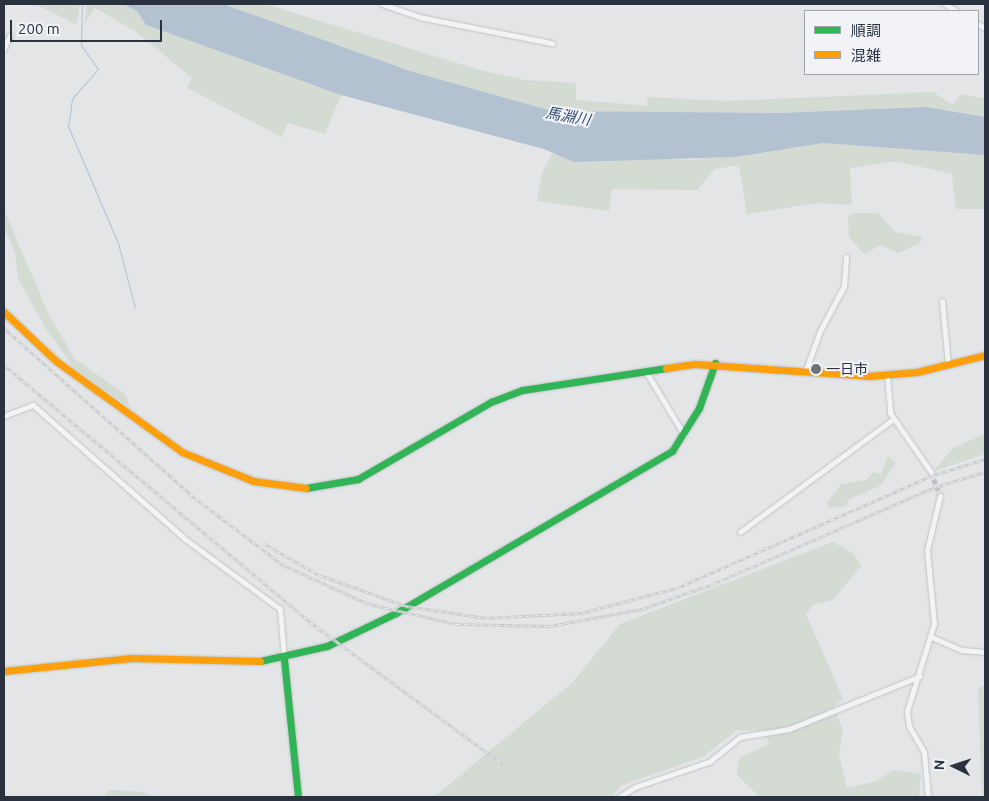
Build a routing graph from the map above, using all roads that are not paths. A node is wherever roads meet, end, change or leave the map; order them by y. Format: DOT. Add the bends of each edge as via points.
graph roads {
  1 [pos="382,4"];
  2 [pos="10,35"];
  3 [pos="552,44"];
  4 [pos="4,48"];
  5 [pos="846,257"];
  6 [pos="942,301"];
  7 [pos="4,312"];
  8 [pos="985,355"];
  9 [pos="715,363"];
  10 [pos="948,365"];
  11 [pos="645,369"];
  12 [pos="805,372"];
  13 [pos="887,375"];
  14 [pos="4,416"];
  15 [pos="893,419"];
  16 [pos="684,436"];
  17 [pos="931,472"];
  18 [pos="940,496"];
  19 [pos="740,532"];
  20 [pos="930,637"];
  21 [pos="985,652"];
  22 [pos="284,659"];
  23 [pos="4,671"];
  24 [pos="920,676"];
  25 [pos="298,797"];
  26 [pos="619,797"];
  27 [pos="928,797"];
  1 -- 3 [label="street" via="419,17"];
  2 -- 4 [label="street"];
  5 -- 12 [label="street" via="844,286"];
  6 -- 10 [label="street"];
  7 -- 11 [label="street" via="56,361 182,452 253,481 310,488 358,479 515,392"];
  8 -- 10 [label="street"];
  9 -- 11 [label="street"];
  9 -- 12 [label="street"];
  9 -- 16 [label="street"];
  10 -- 13 [label="street"];
  11 -- 16 [label="street"];
  12 -- 13 [label="street"];
  13 -- 15 [label="street"];
  14 -- 22 [label="street" via="33,405 185,539 280,609"];
  15 -- 17 [label="street"];
  15 -- 19 [label="street"];
  16 -- 22 [label="street" via="663,457 396,613 327,646"];
  18 -- 20 [label="street" via="926,550 934,608"];
  20 -- 21 [label="street" via="962,650"];
  20 -- 24 [label="street"];
  22 -- 23 [label="street" via="215,664 131,658"];
  22 -- 25 [label="street"];
  24 -- 26 [label="street" via="789,728 740,737 709,762 635,787"];
  24 -- 27 [label="street" via="908,711 909,726 924,752"];
}
